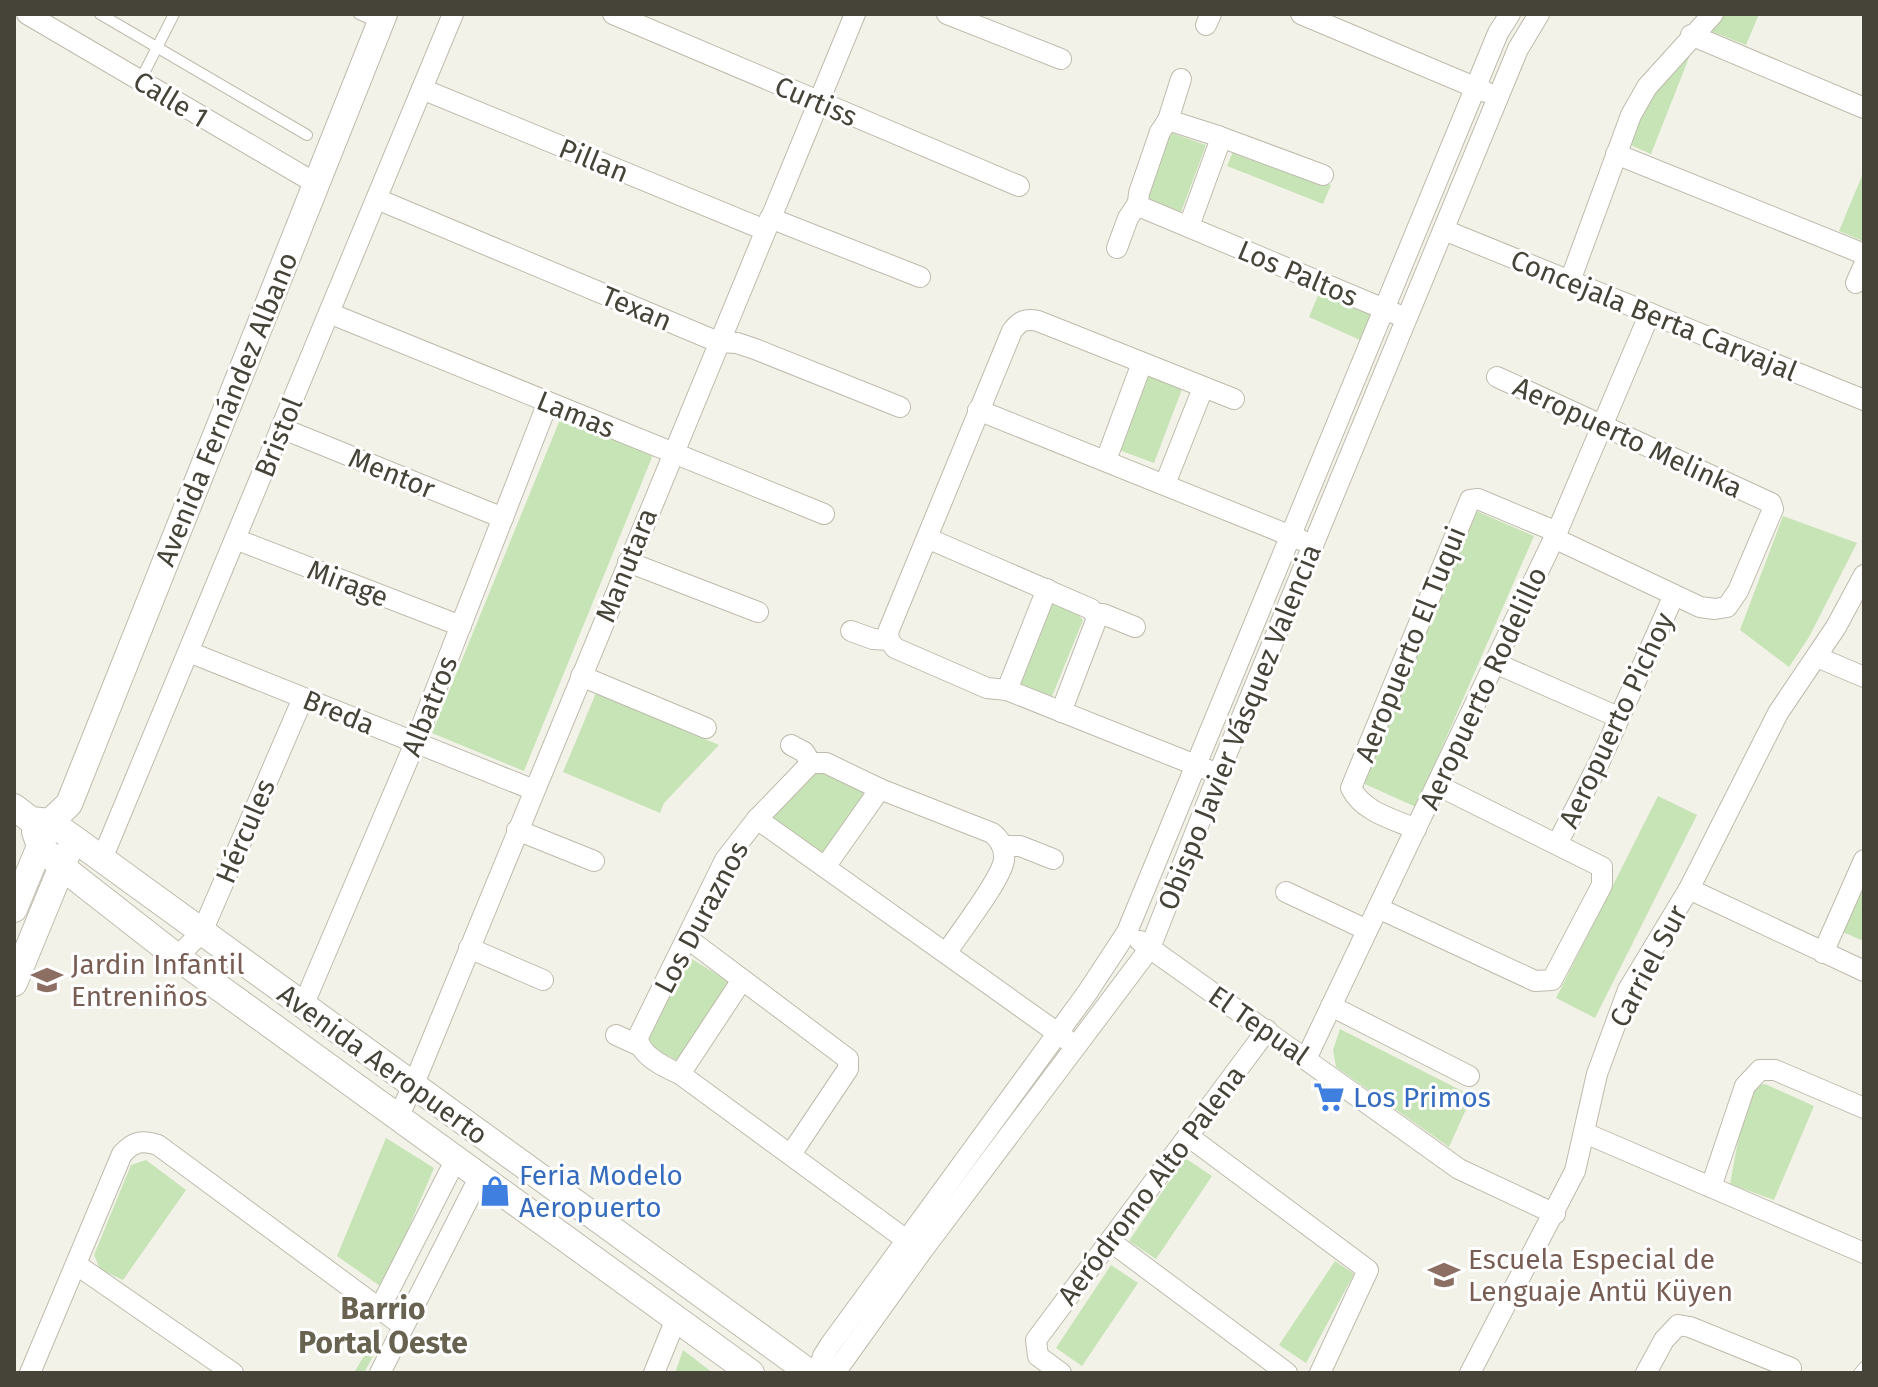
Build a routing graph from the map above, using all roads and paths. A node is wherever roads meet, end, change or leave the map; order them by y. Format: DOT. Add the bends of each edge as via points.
graph roads {
  1 [pos="27,14"];
  2 [pos="100,14"];
  3 [pos="174,14"];
  4 [pos="453,14"];
  5 [pos="613,14"];
  6 [pos="855,14"];
  7 [pos="947,14"];
  8 [pos="1301,14"];
  9 [pos="1510,14"];
  10 [pos="1539,14"];
  11 [pos="1713,14"];
  12 [pos="374,17"];
  13 [pos="1691,35"];
  14 [pos="157,47"];
  15 [pos="1061,59"];
  16 [pos="1181,79"];
  17 [pos="140,81"];
  18 [pos="1476,88"];
  19 [pos="422,89"];
  20 [pos="1498,97"];
  21 [pos="818,102"];
  22 [pos="1864,108"];
  23 [pos="1168,120"];
  24 [pos="307,135"];
  25 [pos="1218,136"];
  26 [pos="1616,154"];
  27 [pos="1323,175"];
  28 [pos="315,183"];
  29 [pos="1019,186"];
  30 [pos="377,199"];
  31 [pos="1138,203"];
  32 [pos="768,224"];
  33 [pos="1189,226"];
  34 [pos="1444,230"];
  35 [pos="1117,248"];
  36 [pos="1864,254"];
  37 [pos="920,277"];
  38 [pos="1570,281"];
  39 [pos="1385,309"];
  40 [pos="329,313"];
  41 [pos="1650,313"];
  42 [pos="1407,319"];
  43 [pos="718,342"];
  44 [pos="1142,363"];
  45 [pos="1497,377"];
  46 [pos="1203,388"];
  47 [pos="1234,399"];
  48 [pos="1864,400"];
  49 [pos="548,402"];
  50 [pos="900,407"];
  51 [pos="978,410"];
  52 [pos="1603,426"];
  53 [pos="281,428"];
  54 [pos="673,453"];
  55 [pos="1106,460"];
  56 [pos="1165,484"];
  57 [pos="1759,497"];
  58 [pos="824,514"];
  59 [pos="503,518"];
  60 [pos="1555,535"];
  61 [pos="1291,536"];
  62 [pos="927,538"];
  63 [pos="235,539"];
  64 [pos="1312,545"];
  65 [pos="628,562"];
  66 [pos="1864,575"];
  67 [pos="1047,589"];
  68 [pos="1674,595"];
  69 [pos="758,612"];
  70 [pos="1095,614"];
  71 [pos="461,626"];
  72 [pos="1135,627"];
  73 [pos="851,631"];
  74 [pos="889,640"];
  75 [pos="189,652"];
  76 [pos="1817,657"];
  77 [pos="1495,663"];
  78 [pos="581,676"];
  79 [pos="1864,677"];
  80 [pos="1007,690"];
  81 [pos="303,698"];
  82 [pos="1061,712"];
  83 [pos="1618,717"];
  84 [pos="706,728"];
  85 [pos="415,743"];
  86 [pos="791,745"];
  87 [pos="811,763"];
  88 [pos="1197,766"];
  89 [pos="1218,775"];
  90 [pos="1437,785"];
  91 [pos="880,789"];
  92 [pos="534,790"];
  93 [pos="757,819"];
  94 [pos="41,820"];
  95 [pos="1416,829"];
  96 [pos="517,830"];
  97 [pos="73,838"];
  98 [pos="1557,844"];
  99 [pos="1002,846"];
  100 [pos="102,859"];
  101 [pos="1053,859"];
  102 [pos="1864,860"];
  103 [pos="594,861"];
  104 [pos="62,867"];
  105 [pos="825,867"];
  106 [pos="1689,889"];
  107 [pos="1286,892"];
  108 [pos="1378,908"];
  109 [pos="14,909"];
  110 [pos="1367,930"];
  111 [pos="202,932"];
  112 [pos="1127,932"];
  113 [pos="687,938"];
  114 [pos="469,948"];
  115 [pos="1150,948"];
  116 [pos="947,952"];
  117 [pos="1823,953"];
  118 [pos="177,957"];
  119 [pos="1864,971"];
  120 [pos="543,980"];
  121 [pos="742,980"];
  122 [pos="14,983"];
  123 [pos="303,1006"];
  124 [pos="1331,1006"];
  125 [pos="1267,1030"];
  126 [pos="1058,1033"];
  127 [pos="616,1035"];
  128 [pos="638,1045"];
  129 [pos="1076,1046"];
  130 [pos="1306,1059"];
  131 [pos="680,1074"];
  132 [pos="1469,1076"];
  133 [pos="413,1086"];
  134 [pos="1864,1108"];
  135 [pos="398,1117"];
  136 [pos="1585,1133"];
  137 [pos="1188,1136"];
  138 [pos="791,1154"];
  139 [pos="456,1159"];
  140 [pos="480,1176"];
  141 [pos="1711,1187"];
  142 [pos="1555,1214"];
  143 [pos="1110,1241"];
  144 [pos="914,1245"];
  145 [pos="1864,1253"];
  146 [pos="77,1265"];
  147 [pos="380,1308"];
  148 [pos="676,1319"];
  149 [pos="403,1326"];
  150 [pos="1864,1367"];
  151 [pos="1791,1368"];
  152 [pos="30,1373"];
  153 [pos="233,1373"];
  154 [pos="380,1373"];
  155 [pos="654,1373"];
  156 [pos="751,1373"];
  157 [pos="810,1373"];
  158 [pos="818,1373"];
  159 [pos="827,1373"];
  160 [pos="1061,1373"];
  161 [pos="1287,1373"];
  162 [pos="1320,1373"];
  163 [pos="1470,1373"];
  164 [pos="1646,1373"];
  165 [pos="1859,1373"];
  1 -- 17 [label="street, Calle 1"];
  2 -- 14 [label="lane"];
  3 -- 14 [label="lane"];
  4 -- 19 [label="street, Bristol"];
  5 -- 21 [label="street, Curtiss"];
  6 -- 21 [label="street, Manutara"];
  7 -- 15 [label="street"];
  8 -- 18 [label="street"];
  9 -- 18 [label="street, Obispo Javier Vásquez Valencia"];
  10 -- 20 [label="street, Obispo Javier Vásquez Valencia"];
  11 -- 13 [label="street"];
  12 -- 28 [label="street, Avenida Fernández Albano"];
  13 -- 22 [label="street"];
  13 -- 26 [label="street" via="1647,87"];
  14 -- 17 [label="lane"];
  14 -- 24 [label="lane"];
  16 -- 23 [label="street"];
  17 -- 28 [label="street, Calle 1"];
  18 -- 20 [label="street"];
  18 -- 39 [label="street, Obispo Javier Vásquez Valencia"];
  19 -- 30 [label="street, Bristol"];
  19 -- 32 [label="street, Pillan"];
  20 -- 34 [label="street, Obispo Javier Vásquez Valencia"];
  21 -- 29 [label="street, Curtiss"];
  21 -- 32 [label="street, Manutara"];
  23 -- 25 [label="street"];
  23 -- 31 [label="street"];
  25 -- 27 [label="street"];
  25 -- 33 [label="street"];
  26 -- 36 [label="street"];
  26 -- 38 [label="street"];
  28 -- 94 [label="street, Avenida Fernández Albano"];
  30 -- 40 [label="street, Bristol"];
  30 -- 43 [label="street, Texan"];
  31 -- 33 [label="street, Los Paltos"];
  31 -- 35 [label="street"];
  32 -- 37 [label="street, Pillan"];
  32 -- 43 [label="street, Manutara"];
  33 -- 39 [label="street, Los Paltos"];
  34 -- 38 [label="street, Concejala Berta Carvajal"];
  34 -- 42 [label="street, Obispo Javier Vásquez Valencia"];
  38 -- 41 [label="street, Concejala Berta Carvajal"];
  39 -- 42 [label="street, Los Paltos"];
  39 -- 61 [label="street, Obispo Javier Vásquez Valencia"];
  40 -- 49 [label="street, Lamas"];
  40 -- 53 [label="street, Bristol"];
  41 -- 48 [label="street, Concejala Berta Carvajal"];
  41 -- 52 [label="street, Aeropuerto Rodelillo"];
  42 -- 64 [label="street, Obispo Javier Vásquez Valencia"];
  43 -- 50 [label="street, Texan" via="755,349"];
  43 -- 54 [label="street, Manutara"];
  44 -- 46 [label="street"];
  44 -- 51 [label="street" via="1038,321 1020,321"];
  44 -- 55 [label="street"];
  45 -- 52 [label="street, Aeropuerto Melinka"];
  46 -- 47 [label="street"];
  46 -- 56 [label="street"];
  49 -- 54 [label="street, Lamas"];
  49 -- 59 [label="street, Albatros"];
  51 -- 55 [label="street"];
  51 -- 62 [label="street"];
  52 -- 57 [label="street, Aeropuerto Melinka"];
  52 -- 60 [label="street, Aeropuerto Rodelillo"];
  53 -- 59 [label="street, Mentor"];
  53 -- 63 [label="street, Bristol"];
  54 -- 58 [label="street, Lamas"];
  54 -- 65 [label="street, Manutara"];
  55 -- 56 [label="street"];
  56 -- 61 [label="street"];
  57 -- 68 [label="street, Aeropuerto Pichoy" via="1771,503 1772,517 1727,607 1700,607"];
  59 -- 71 [label="street, Albatros"];
  60 -- 68 [label="street"];
  60 -- 77 [label="street, Aeropuerto Rodelillo"];
  60 -- 95 [label="street, Aeropuerto El Tuqui" via="1470,500 1351,788 1369,808"];
  61 -- 64 [label="street"];
  61 -- 88 [label="street, Obispo Javier Vásquez Valencia"];
  62 -- 67 [label="street"];
  62 -- 74 [label="street" via="894,613"];
  63 -- 71 [label="street, Mirage"];
  63 -- 75 [label="street, Bristol"];
  64 -- 89 [label="street, Obispo Javier Vásquez Valencia"];
  65 -- 69 [label="street"];
  65 -- 78 [label="street, Manutara"];
  66 -- 76 [label="street, Carriel Sur"];
  67 -- 70 [label="street"];
  67 -- 80 [label="street"];
  68 -- 83 [label="street, Aeropuerto Pichoy"];
  70 -- 72 [label="street"];
  70 -- 82 [label="street"];
  71 -- 85 [label="street, Albatros"];
  73 -- 74 [label="street"];
  74 -- 80 [label="street" via="895,648 987,688"];
  75 -- 81 [label="street, Breda"];
  75 -- 100 [label="street, Bristol"];
  76 -- 79 [label="street"];
  76 -- 106 [label="street, Carriel Sur" via="1778,713"];
  77 -- 83 [label="street"];
  77 -- 90 [label="street, Aeropuerto Rodelillo"];
  78 -- 84 [label="street"];
  78 -- 92 [label="street, Manutara"];
  80 -- 82 [label="street"];
  81 -- 85 [label="street, Breda"];
  81 -- 111 [label="street, Hércules"];
  82 -- 88 [label="street"];
  83 -- 98 [label="street, Aeropuerto Pichoy"];
  85 -- 92 [label="street, Breda"];
  85 -- 123 [label="street, Albatros"];
  86 -- 87 [label="street"];
  87 -- 91 [label="street" via="826,763"];
  87 -- 93 [label="street, Los Duraznos"];
  88 -- 89 [label="street"];
  88 -- 112 [label="street, Obispo Javier Vásquez Valencia"];
  89 -- 115 [label="street, Obispo Javier Vásquez Valencia"];
  90 -- 95 [label="street, Aeropuerto Rodelillo"];
  90 -- 98 [label="street"];
  91 -- 99 [label="street" via="992,833"];
  91 -- 105 [label="street"];
  92 -- 96 [label="street, Manutara"];
  93 -- 105 [label="street"];
  93 -- 113 [label="street, Los Duraznos" via="725,860"];
  94 -- 97 [label="street, Avenida Fernández Albano"];
  94 -- 104 [label="street, Avenida Aeropuerto"];
  94 -- 109 [label="street, Avenida Fernández Albano"];
  95 -- 108 [label="street, Aeropuerto Rodelillo"];
  96 -- 103 [label="street"];
  96 -- 114 [label="street, Manutara"];
  97 -- 100 [label="street, Avenida Aeropuerto"];
  97 -- 104 [label="street, Avenida Fernández Albano"];
  98 -- 108 [label="street, Aeropuerto Pichoy" via="1602,867 1602,885 1552,980 1535,981"];
  99 -- 101 [label="street" via="1020,846"];
  99 -- 116 [label="street" via="1000,872"];
  100 -- 111 [label="street, Avenida Aeropuerto"];
  102 -- 117 [label="street"];
  104 -- 118 [label="street, Avenida Aeropuerto"];
  104 -- 122 [label="street, Avenida Fernández Albano"];
  105 -- 116 [label="street"];
  106 -- 117 [label="street"];
  106 -- 136 [label="street, Carriel Sur" via="1618,1014 1597,1074"];
  107 -- 110 [label="street"];
  108 -- 110 [label="street, Aeropuerto Rodelillo"];
  110 -- 124 [label="street, Aeropuerto Rodelillo"];
  111 -- 118 [label="street, Hércules"];
  111 -- 123 [label="street, Avenida Aeropuerto"];
  112 -- 115 [label="street, El Tepual"];
  112 -- 126 [label="street, Obispo Javier Vásquez Valencia"];
  113 -- 121 [label="street"];
  113 -- 128 [label="street, Los Duraznos"];
  114 -- 120 [label="street"];
  114 -- 133 [label="street, Manutara"];
  115 -- 125 [label="street, El Tepual"];
  115 -- 129 [label="street, Obispo Javier Vásquez Valencia"];
  116 -- 126 [label="street"];
  117 -- 119 [label="street"];
  118 -- 135 [label="street, Avenida Aeropuerto"];
  121 -- 131 [label="street"];
  121 -- 138 [label="street" via="850,1064"];
  123 -- 133 [label="street, Avenida Aeropuerto"];
  124 -- 130 [label="street, Aeropuerto Rodelillo"];
  124 -- 132 [label="street"];
  125 -- 130 [label="street, El Tepual"];
  125 -- 137 [label="street, Aeródromo Alto Palena"];
  126 -- 129 [label="street"];
  126 -- 144 [label="street, Obispo Javier Vásquez Valencia"];
  127 -- 128 [label="street"];
  128 -- 131 [label="street"];
  129 -- 144 [label="street, Obispo Javier Vásquez Valencia"];
  130 -- 142 [label="street, El Tepual" via="1459,1169"];
  131 -- 138 [label="street"];
  133 -- 135 [label="street, Manutara"];
  133 -- 157 [label="street, Avenida Aeropuerto"];
  134 -- 141 [label="street" via="1775,1070 1760,1070 1745,1086"];
  135 -- 139 [label="street, Avenida Aeropuerto"];
  136 -- 141 [label="street"];
  136 -- 142 [label="street, Carriel Sur"];
  137 -- 143 [label="street, Aeródromo Alto Palena"];
  137 -- 162 [label="street" via="1368,1270"];
  138 -- 144 [label="street"];
  139 -- 140 [label="street, Avenida Aeropuerto"];
  139 -- 147 [label="street"];
  140 -- 148 [label="street, Avenida Aeropuerto"];
  140 -- 149 [label="street"];
  141 -- 145 [label="street"];
  142 -- 163 [label="street, Carriel Sur"];
  143 -- 160 [label="street, Aeródromo Alto Palena" via="1036,1340 1038,1356"];
  143 -- 161 [label="street"];
  144 -- 158 [label="street, Obispo Javier Vásquez Valencia" via="823,1356"];
  144 -- 159 [label="street, Obispo Javier Vásquez Valencia" via="839,1367"];
  146 -- 147 [label="street" via="122,1154 143,1140 158,1145"];
  146 -- 152 [label="street"];
  146 -- 153 [label="street"];
  147 -- 149 [label="street"];
  148 -- 155 [label="street"];
  148 -- 156 [label="street, Avenida Aeropuerto"];
  149 -- 154 [label="street"];
  150 -- 165 [label="lane"];
  151 -- 164 [label="street" via="1678,1325"];
}
